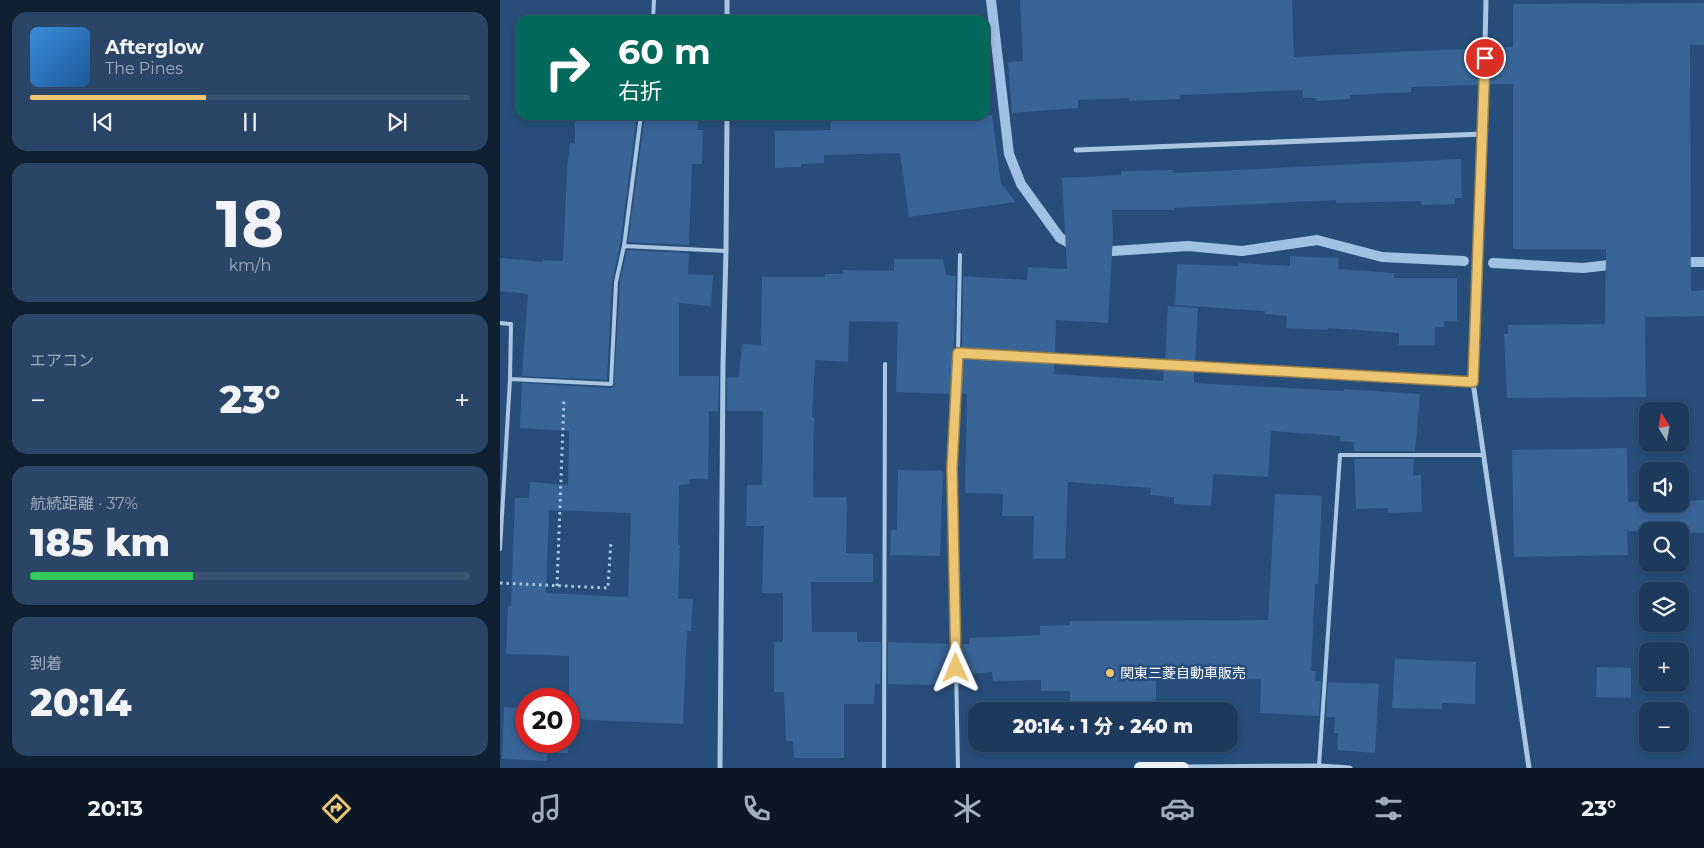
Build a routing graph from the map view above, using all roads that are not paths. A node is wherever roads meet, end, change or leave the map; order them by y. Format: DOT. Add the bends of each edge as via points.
graph roads {
  1 [pos="654,0"];
  2 [pos="728,0"];
  3 [pos="1486,0"];
  4 [pos="653,15"];
  5 [pos="727,15"];
  6 [pos="640,120"];
  7 [pos="726,120"];
  8 [pos="1483,134"];
  9 [pos="1076,150"];
  10 [pos="624,246"];
  11 [pos="726,251"];
  12 [pos="960,256"];
  13 [pos="500,323"];
  14 [pos="958,353"];
  15 [pos="885,364"];
  16 [pos="510,379"];
  17 [pos="1473,382"];
  18 [pos="1484,455"];
  19 [pos="500,549"];
  20 [pos="1319,766"];
  21 [pos="1180,767"];
  22 [pos="720,768"];
  23 [pos="884,768"];
  24 [pos="958,768"];
  25 [pos="1140,768"];
  26 [pos="1350,768"];
  27 [pos="1529,768"];
  1 -- 4 [label="lane"];
  2 -- 5 [label="street"];
  3 -- 8 [label="street"];
  6 -- 10 [label="lane"];
  7 -- 11 [label="street"];
  8 -- 9 [label="street"];
  8 -- 17 [label="street"];
  10 -- 11 [label="lane"];
  10 -- 16 [label="lane" via="616,282 610,384"];
  11 -- 22 [label="street"];
  12 -- 14 [label="lane"];
  13 -- 16 [label="lane" via="511,324"];
  14 -- 17 [label="lane"];
  14 -- 24 [label="lane" via="952,468"];
  15 -- 23 [label="lane"];
  16 -- 19 [label="lane"];
  17 -- 18 [label="street"];
  18 -- 20 [label="lane" via="1340,456"];
  18 -- 27 [label="street"];
  20 -- 21 [label="street"];
  20 -- 26 [label="street"];
  21 -- 25 [label="main road"];
}
